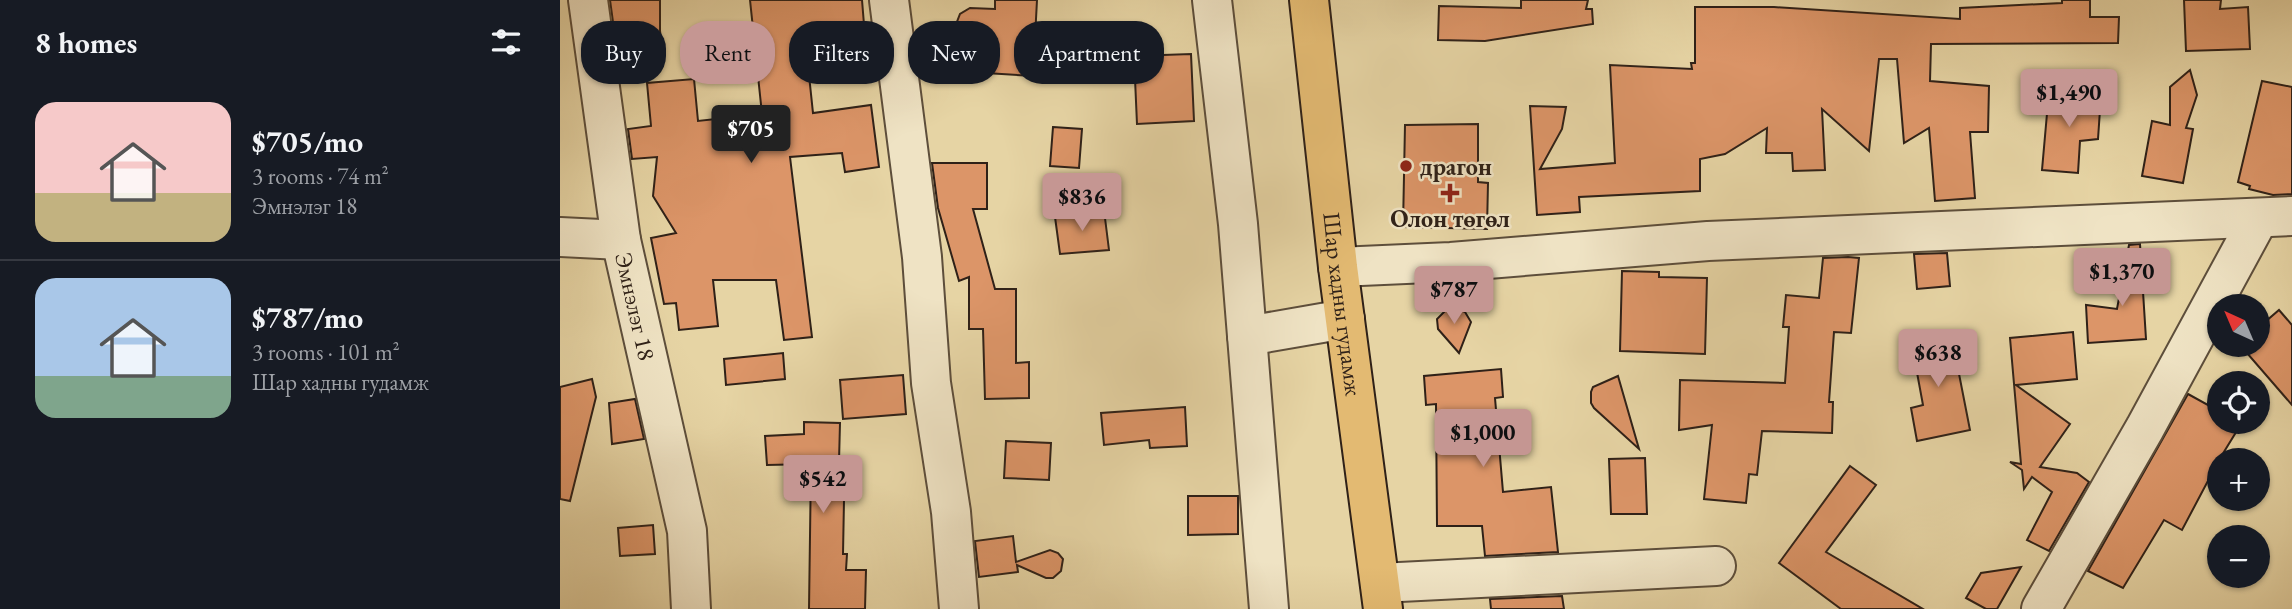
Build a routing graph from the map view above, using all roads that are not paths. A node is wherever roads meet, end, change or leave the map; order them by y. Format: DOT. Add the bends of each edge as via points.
graph roads {
  1 [pos="588,0"];
  2 [pos="889,0"];
  3 [pos="1212,0"];
  4 [pos="1309,0"];
  5 [pos="2276,217"];
  6 [pos="560,237"];
  7 [pos="621,240"];
  8 [pos="1338,268"];
  9 [pos="1345,319"];
  10 [pos="1247,336"];
  11 [pos="1716,566"];
  12 [pos="1381,596"];
  13 [pos="691,609"];
  14 [pos="959,609"];
  15 [pos="1269,609"];
  16 [pos="2041,609"];
  1 -- 7 [label="street, Эмнэлэг 18"];
  2 -- 14 [label="street"];
  3 -- 10 [label="street"];
  4 -- 8 [label="main road, Шар хадны гудамж"];
  5 -- 8 [label="street" via="1708,241"];
  5 -- 16 [label="street" via="2145,428"];
  6 -- 7 [label="street"];
  7 -- 13 [label="street, Эмнэлэг 18" via="687,531"];
  8 -- 9 [label="main road, Шар хадны гудамж"];
  9 -- 10 [label="street"];
  9 -- 12 [label="main road, Шар хадны гудамж"];
  10 -- 15 [label="street"];
  11 -- 12 [label="street"];
}
